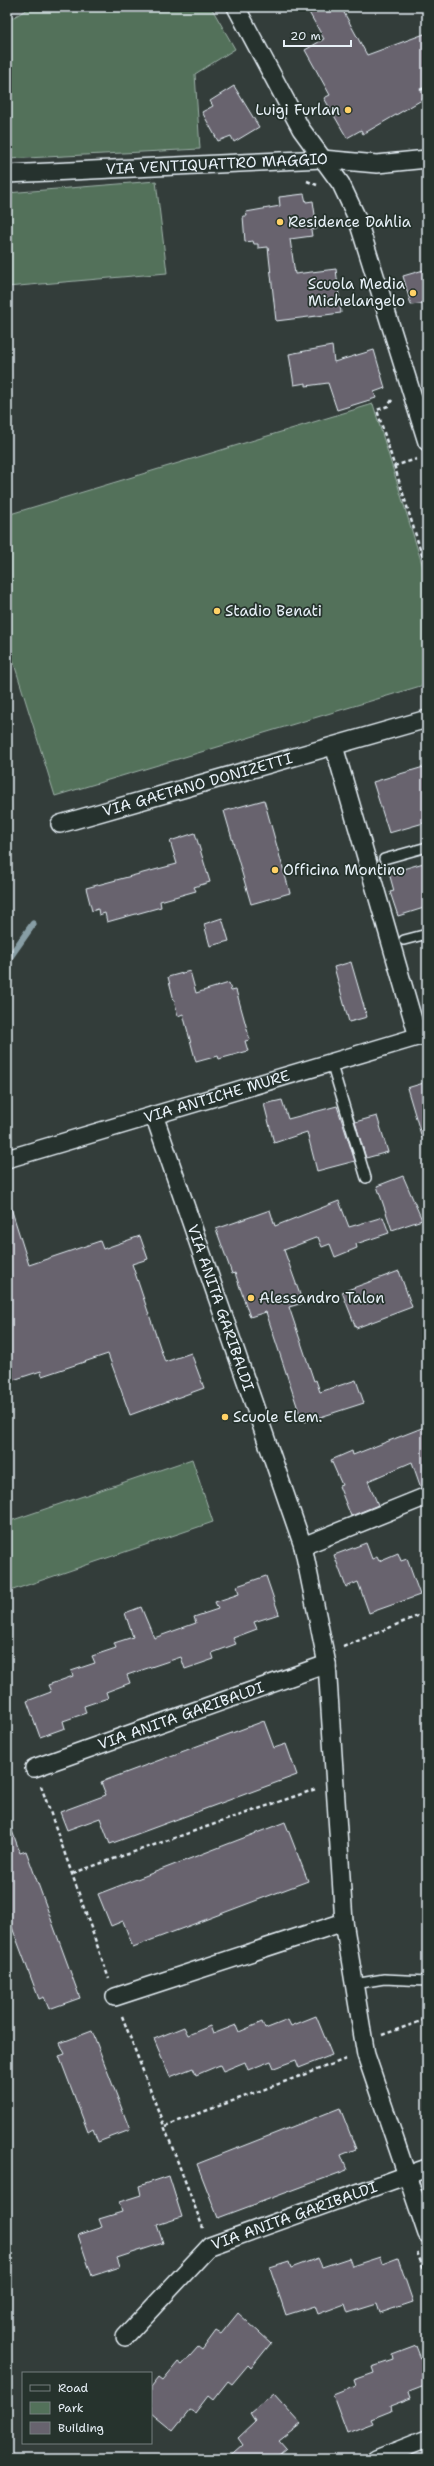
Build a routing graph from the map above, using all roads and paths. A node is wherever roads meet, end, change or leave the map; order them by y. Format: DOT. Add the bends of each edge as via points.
graph roads {
  1 [pos="236,7"];
  2 [pos="427,87"];
  3 [pos="420,90"];
  4 [pos="322,159"];
  5 [pos="427,159"];
  6 [pos="7,174"];
  7 [pos="302,179"];
  8 [pos="321,188"];
  9 [pos="395,396"];
  10 [pos="427,442"];
  11 [pos="420,458"];
  12 [pos="394,466"];
  13 [pos="427,571"];
  14 [pos="427,719"];
  15 [pos="334,746"];
  16 [pos="60,824"];
  17 [pos="427,847"];
  18 [pos="384,859"];
  19 [pos="427,934"];
  20 [pos="404,940"];
  21 [pos="422,1035"];
  22 [pos="331,1062"];
  23 [pos="154,1115"];
  24 [pos="7,1159"];
  25 [pos="366,1178"];
  26 [pos="427,1496"];
  27 [pos="302,1546"];
  28 [pos="427,1612"];
  29 [pos="341,1648"];
  30 [pos="327,1664"];
  31 [pos="34,1768"];
  32 [pos="320,1787"];
  33 [pos="73,1873"];
  34 [pos="344,1922"];
  35 [pos="427,1981"];
  36 [pos="354,1984"];
  37 [pos="115,1997"];
  38 [pos="427,2019"];
  39 [pos="379,2036"];
  40 [pos="349,2059"];
  41 [pos="164,2126"];
  42 [pos="427,2168"];
  43 [pos="406,2176"];
  44 [pos="427,2234"];
  45 [pos="210,2246"];
  46 [pos="125,2336"];
  47 [pos="427,2439"];
  48 [pos="376,2459"];
  1 -- 4 [label="street" via="302,129"];
  2 -- 3 [label="path"];
  4 -- 5 [label="street, VIA VENTIQUATTRO MAGGIO" via="377,164"];
  4 -- 6 [label="street, VIA VENTIQUATTRO MAGGIO"];
  4 -- 10 [label="street" via="341,184 357,218"];
  7 -- 8 [label="path"];
  9 -- 12 [label="path" via="388,406 377,410"];
  11 -- 12 [label="path"];
  12 -- 13 [label="path"];
  14 -- 15 [label="street, VIA GAETANO DONIZETTI"];
  15 -- 16 [label="street, VIA GAETANO DONIZETTI"];
  15 -- 21 [label="street"];
  17 -- 18 [label="lane"];
  19 -- 20 [label="lane"];
  21 -- 22 [label="street, VIA ANTICHE MURE"];
  22 -- 23 [label="street, VIA ANTICHE MURE"];
  22 -- 25 [label="lane"];
  23 -- 24 [label="street, VIA ANTICHE MURE"];
  23 -- 27 [label="street, VIA ANITA GARIBALDI"];
  26 -- 27 [label="street"];
  27 -- 30 [label="street, VIA ANITA GARIBALDI"];
  28 -- 29 [label="path"];
  30 -- 31 [label="street, VIA ANITA GARIBALDI"];
  30 -- 34 [label="street, VIA ANITA GARIBALDI"];
  31 -- 33 [label="path"];
  32 -- 33 [label="path"];
  33 -- 37 [label="path"];
  34 -- 36 [label="street, VIA ANITA GARIBALDI"];
  34 -- 37 [label="street"];
  35 -- 36 [label="lane" via="384,1979"];
  36 -- 43 [label="street, VIA ANITA GARIBALDI" via="366,2056"];
  37 -- 41 [label="path"];
  38 -- 39 [label="path"];
  40 -- 41 [label="path"];
  41 -- 45 [label="path"];
  42 -- 43 [label="street"];
  43 -- 44 [label="street, VIA ANITA GARIBALDI"];
  43 -- 45 [label="street, VIA ANITA GARIBALDI"];
  45 -- 46 [label="street, VIA ANITA GARIBALDI"];
  47 -- 48 [label="street"];
}
